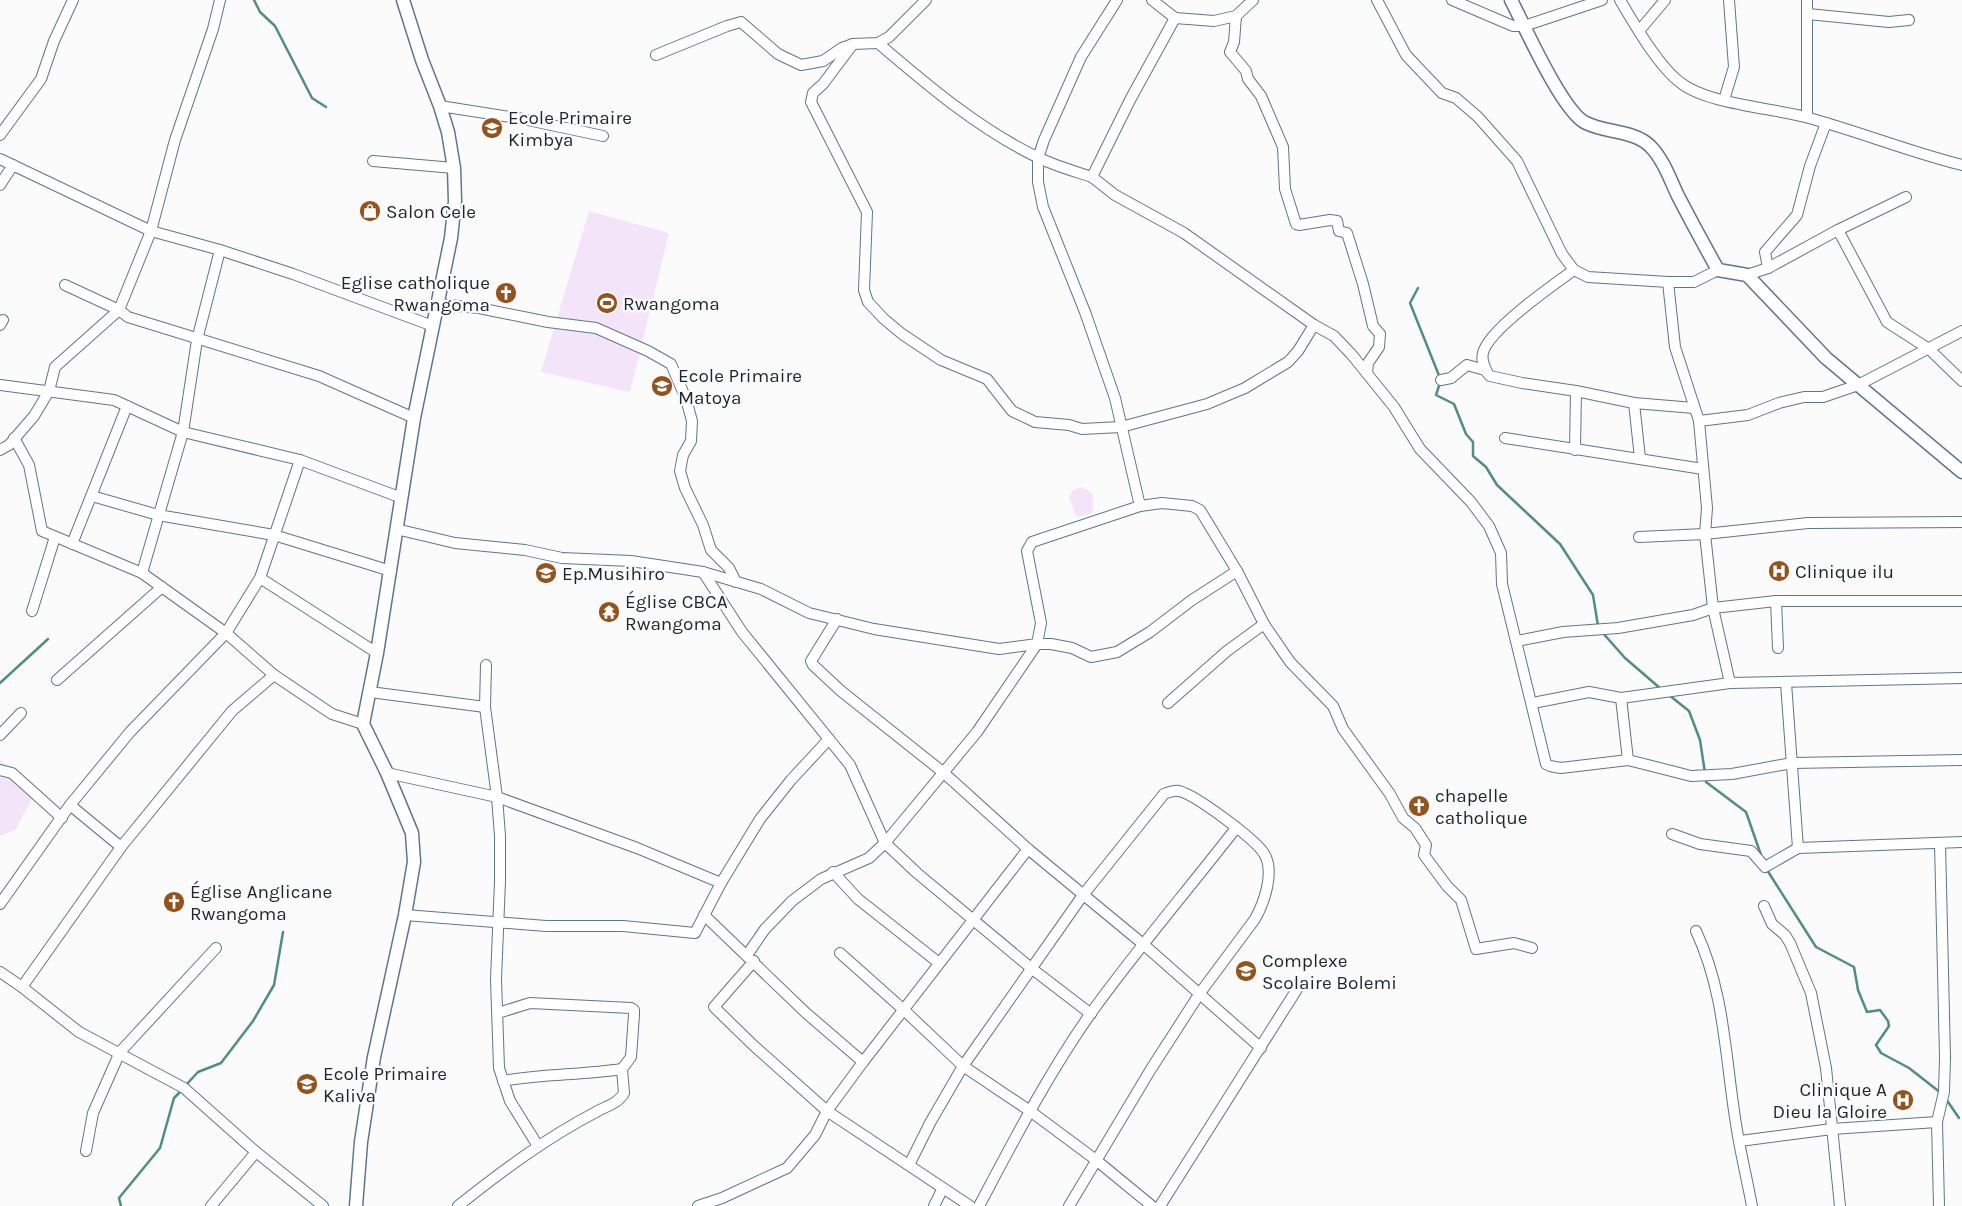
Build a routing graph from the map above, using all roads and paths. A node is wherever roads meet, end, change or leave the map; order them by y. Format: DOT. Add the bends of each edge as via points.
graph roads {
  1 [pos="73,0"];
  2 [pos="220,0"];
  3 [pos="403,0"];
  4 [pos="926,0"];
  5 [pos="1117,0"];
  6 [pos="1152,0"];
  7 [pos="1254,0"];
  8 [pos="1377,0"];
  9 [pos="1452,0"];
  10 [pos="1511,0"];
  11 [pos="1602,0"];
  12 [pos="1620,0"];
  13 [pos="1664,0"];
  14 [pos="1729,0"];
  15 [pos="1807,0"];
  16 [pos="1808,14"];
  17 [pos="1236,16"];
  18 [pos="1174,18"];
  19 [pos="1909,20"];
  20 [pos="1524,26"];
  21 [pos="1638,31"];
  22 [pos="878,43"];
  23 [pos="853,44"];
  24 [pos="656,55"];
  25 [pos="1724,100"];
  26 [pos="440,106"];
  27 [pos="1807,117"];
  28 [pos="1826,123"];
  29 [pos="0,135"];
  30 [pos="603,136"];
  31 [pos="1038,158"];
  32 [pos="0,159"];
  33 [pos="373,161"];
  34 [pos="13,165"];
  35 [pos="1962,165"];
  36 [pos="454,168"];
  37 [pos="1092,177"];
  38 [pos="0,185"];
  39 [pos="1906,197"];
  40 [pos="1838,230"];
  41 [pos="151,231"];
  42 [pos="220,250"];
  43 [pos="1768,268"];
  44 [pos="1574,270"];
  45 [pos="1718,270"];
  46 [pos="1747,275"];
  47 [pos="1668,282"];
  48 [pos="65,285"];
  49 [pos="438,304"];
  50 [pos="119,310"];
  51 [pos="1314,325"];
  52 [pos="433,326"];
  53 [pos="1962,331"];
  54 [pos="197,340"];
  55 [pos="1929,349"];
  56 [pos="1487,372"];
  57 [pos="1367,373"];
  58 [pos="1441,380"];
  59 [pos="1962,381"];
  60 [pos="0,384"];
  61 [pos="1858,385"];
  62 [pos="49,391"];
  63 [pos="1576,391"];
  64 [pos="1634,403"];
  65 [pos="127,406"];
  66 [pos="1694,408"];
  67 [pos="414,418"];
  68 [pos="1699,420"];
  69 [pos="1121,427"];
  70 [pos="182,432"];
  71 [pos="14,438"];
  72 [pos="1505,438"];
  73 [pos="0,450"];
  74 [pos="1575,450"];
  75 [pos="1640,458"];
  76 [pos="300,460"];
  77 [pos="1703,469"];
  78 [pos="1962,472"];
  79 [pos="92,496"];
  80 [pos="402,498"];
  81 [pos="1140,506"];
  82 [pos="158,515"];
  83 [pos="1962,522"];
  84 [pos="396,529"];
  85 [pos="1706,534"];
  86 [pos="274,535"];
  87 [pos="55,537"];
  88 [pos="1638,537"];
  89 [pos="72,544"];
  90 [pos="391,571"];
  91 [pos="1237,571"];
  92 [pos="704,572"];
  93 [pos="142,573"];
  94 [pos="260,578"];
  95 [pos="736,582"];
  96 [pos="162,587"];
  97 [pos="1776,601"];
  98 [pos="1962,601"];
  99 [pos="1713,608"];
  100 [pos="32,611"];
  101 [pos="837,619"];
  102 [pos="1264,624"];
  103 [pos="226,632"];
  104 [pos="1517,641"];
  105 [pos="1037,644"];
  106 [pos="1778,648"];
  107 [pos="377,653"];
  108 [pos="486,665"];
  109 [pos="274,675"];
  110 [pos="1962,678"];
  111 [pos="57,680"];
  112 [pos="1730,683"];
  113 [pos="1786,683"];
  114 [pos="370,692"];
  115 [pos="1621,698"];
  116 [pos="1168,703"];
  117 [pos="1532,703"];
  118 [pos="484,707"];
  119 [pos="22,713"];
  120 [pos="363,724"];
  121 [pos="0,735"];
  122 [pos="829,739"];
  123 [pos="1628,760"];
  124 [pos="1962,760"];
  125 [pos="1792,763"];
  126 [pos="0,770"];
  127 [pos="387,773"];
  128 [pos="944,773"];
  129 [pos="497,797"];
  130 [pos="70,805"];
  131 [pos="62,818"];
  132 [pos="1236,828"];
  133 [pos="1672,834"];
  134 [pos="885,842"];
  135 [pos="1962,842"];
  136 [pos="1940,843"];
  137 [pos="121,847"];
  138 [pos="1798,848"];
  139 [pos="1028,849"];
  140 [pos="833,872"];
  141 [pos="721,883"];
  142 [pos="1083,895"];
  143 [pos="0,904"];
  144 [pos="1764,906"];
  145 [pos="405,915"];
  146 [pos="704,915"];
  147 [pos="974,919"];
  148 [pos="498,922"];
  149 [pos="1696,931"];
  150 [pos="1143,944"];
  151 [pos="216,948"];
  152 [pos="1532,948"];
  153 [pos="840,953"];
  154 [pos="751,958"];
  155 [pos="939,963"];
  156 [pos="1032,968"];
  157 [pos="0,972"];
  158 [pos="1299,986"];
  159 [pos="22,987"];
  160 [pos="1200,993"];
  161 [pos="904,1010"];
  162 [pos="498,1013"];
  163 [pos="1090,1014"];
  164 [pos="1261,1048"];
  165 [pos="120,1052"];
  166 [pos="863,1062"];
  167 [pos="963,1066"];
  168 [pos="622,1069"];
  169 [pos="502,1081"];
  170 [pos="827,1111"];
  171 [pos="1030,1111"];
  172 [pos="1937,1122"];
  173 [pos="1832,1129"];
  174 [pos="1740,1141"];
  175 [pos="538,1146"];
  176 [pos="86,1151"];
  177 [pos="256,1152"];
  178 [pos="1096,1160"];
  179 [pos="909,1165"];
  180 [pos="943,1188"];
  181 [pos="211,1206"];
  182 [pos="323,1206"];
  183 [pos="356,1206"];
  184 [pos="458,1206"];
  185 [pos="698,1206"];
  186 [pos="934,1206"];
  187 [pos="970,1206"];
  188 [pos="979,1206"];
  189 [pos="1068,1206"];
  190 [pos="1152,1206"];
  191 [pos="1160,1206"];
  192 [pos="1752,1206"];
  193 [pos="1840,1206"];
  194 [pos="1939,1206"];
  1 -- 29 [label="street" via="41,79"];
  2 -- 41 [label="street" via="175,140"];
  3 -- 26 [label="street"];
  4 -- 22 [label="street" via="889,37"];
  5 -- 31 [label="street" via="1081,58"];
  6 -- 18 [label="street"];
  7 -- 17 [label="street"];
  8 -- 44 [label="street" via="1406,54 1442,93 1456,98 1478,117 1517,161 1562,254"];
  9 -- 20 [label="street" via="1513,26"];
  10 -- 20 [label="street"];
  11 -- 20 [label="street"];
  12 -- 21 [label="street"];
  13 -- 21 [label="street"];
  14 -- 25 [label="street" via="1734,68"];
  15 -- 16 [label="street"];
  16 -- 19 [label="street" via="1889,22"];
  16 -- 27 [label="street"];
  17 -- 18 [label="street" via="1214,21"];
  17 -- 57 [label="street" via="1230,52 1261,96 1283,147 1284,190 1296,224 1338,221 1339,231 1348,232 1373,326 1380,334 1379,348 1368,363"];
  18 -- 37 [label="street"];
  20 -- 45 [label="street" via="1550,77 1572,111 1584,123 1640,138 1659,157"];
  21 -- 25 [label="street" via="1680,82 1690,90"];
  22 -- 23 [label="street"];
  22 -- 31 [label="street" via="976,121"];
  23 -- 24 [label="street" via="823,61 801,65 778,54 744,23 738,22"];
  23 -- 69 [label="street" via="813,93 811,102 866,212 864,290 868,302 902,334 942,360 987,379 1012,411 1034,422 1082,429"];
  25 -- 27 [label="street"];
  26 -- 30 [label="street"];
  26 -- 36 [label="street"];
  27 -- 28 [label="street"];
  28 -- 35 [label="street"];
  28 -- 43 [label="street" via="1797,215 1764,252"];
  31 -- 37 [label="street"];
  31 -- 69 [label="street" via="1043,207 1105,365"];
  32 -- 34 [label="street"];
  33 -- 36 [label="street"];
  34 -- 38 [label="street"];
  34 -- 41 [label="street"];
  36 -- 49 [label="street" via="451,238"];
  37 -- 51 [label="street" via="1115,195 1184,233"];
  39 -- 40 [label="street"];
  40 -- 43 [label="street"];
  40 -- 55 [label="street" via="1888,322"];
  41 -- 42 [label="street"];
  41 -- 50 [label="street"];
  42 -- 52 [label="street"];
  42 -- 54 [label="street"];
  43 -- 46 [label="street"];
  44 -- 47 [label="street" via="1588,277"];
  44 -- 56 [label="street" via="1518,313 1489,341 1482,361"];
  45 -- 46 [label="street"];
  45 -- 47 [label="street" via="1694,282"];
  46 -- 61 [label="street" via="1826,358"];
  47 -- 66 [label="street" via="1675,346"];
  48 -- 50 [label="street"];
  49 -- 52 [label="street"];
  49 -- 95 [label="street" via="596,328 671,364 692,421 691,441 683,455 680,471 711,550 729,568"];
  50 -- 54 [label="street" via="128,317"];
  50 -- 62 [label="street" via="56,367"];
  51 -- 57 [label="street" via="1334,336"];
  51 -- 69 [label="street" via="1288,362 1246,388 1207,404"];
  52 -- 67 [label="street"];
  53 -- 55 [label="street"];
  54 -- 67 [label="street" via="319,376"];
  54 -- 70 [label="street"];
  55 -- 59 [label="street"];
  55 -- 61 [label="street"];
  56 -- 58 [label="street" via="1467,365 1451,378"];
  56 -- 63 [label="street" via="1490,376 1522,383"];
  57 -- 104 [label="street" via="1394,407 1420,449 1489,526 1501,553 1502,584"];
  60 -- 62 [label="street"];
  61 -- 68 [label="street" via="1823,397 1804,397 1779,403 1748,415"];
  61 -- 78 [label="street"];
  62 -- 65 [label="street" via="114,400"];
  62 -- 71 [label="street" via="34,416"];
  63 -- 64 [label="street"];
  63 -- 74 [label="street"];
  64 -- 66 [label="street"];
  64 -- 75 [label="street"];
  65 -- 70 [label="street"];
  65 -- 79 [label="street"];
  66 -- 68 [label="street"];
  67 -- 80 [label="street"];
  68 -- 77 [label="street"];
  69 -- 81 [label="street"];
  70 -- 76 [label="street"];
  70 -- 82 [label="street"];
  71 -- 73 [label="street"];
  71 -- 87 [label="street" via="29,465 42,532"];
  72 -- 74 [label="street"];
  74 -- 75 [label="street"];
  75 -- 77 [label="street"];
  76 -- 80 [label="street"];
  76 -- 86 [label="street"];
  77 -- 85 [label="street" via="1708,508"];
  79 -- 82 [label="street"];
  79 -- 89 [label="street"];
  80 -- 84 [label="street"];
  81 -- 91 [label="street" via="1162,503 1200,510"];
  81 -- 105 [label="street" via="1032,542 1029,546 1027,552 1041,623"];
  82 -- 86 [label="street"];
  82 -- 93 [label="street"];
  83 -- 85 [label="street" via="1808,523"];
  84 -- 90 [label="street"];
  84 -- 92 [label="street" via="455,542 562,558 631,561"];
  85 -- 88 [label="street"];
  85 -- 99 [label="street"];
  86 -- 90 [label="street"];
  86 -- 94 [label="street"];
  87 -- 89 [label="street"];
  87 -- 100 [label="street"];
  89 -- 93 [label="street"];
  90 -- 107 [label="street"];
  91 -- 102 [label="street"];
  91 -- 105 [label="street" via="1117,652 1091,657 1072,648"];
  92 -- 95 [label="street"];
  92 -- 122 [label="street" via="742,632"];
  93 -- 96 [label="street"];
  94 -- 103 [label="street"];
  94 -- 107 [label="street"];
  95 -- 101 [label="street" via="761,589 809,613"];
  96 -- 103 [label="street"];
  96 -- 111 [label="street"];
  97 -- 98 [label="street"];
  97 -- 99 [label="street"];
  97 -- 106 [label="street"];
  99 -- 104 [label="street" via="1618,628 1563,632"];
  99 -- 112 [label="street"];
  101 -- 105 [label="street" via="874,629 999,649"];
  101 -- 128 [label="street" via="811,661 813,665"];
  102 -- 116 [label="street" via="1227,651"];
  102 -- 152 [label="street" via="1290,662 1333,706 1343,729 1390,794 1403,818 1415,828 1426,845 1424,854 1447,886 1462,900 1476,949 1514,943"];
  103 -- 109 [label="street"];
  103 -- 130 [label="street" via="130,732"];
  104 -- 117 [label="street"];
  105 -- 128 [label="street" via="977,732"];
  107 -- 114 [label="street"];
  108 -- 118 [label="street"];
  109 -- 120 [label="street" via="332,714"];
  109 -- 137 [label="street" via="232,711"];
  110 -- 113 [label="street"];
  112 -- 113 [label="street"];
  112 -- 115 [label="street"];
  113 -- 125 [label="street"];
  114 -- 118 [label="street"];
  114 -- 120 [label="street"];
  115 -- 117 [label="street" via="1589,692"];
  115 -- 123 [label="street"];
  117 -- 123 [label="street" via="1546,764 1561,768"];
  118 -- 129 [label="street"];
  119 -- 121 [label="street"];
  120 -- 127 [label="street"];
  122 -- 134 [label="street" via="850,765"];
  122 -- 141 [label="street" via="760,819"];
  123 -- 125 [label="street" via="1691,776 1732,774"];
  124 -- 125 [label="street"];
  125 -- 138 [label="street"];
  126 -- 131 [label="street" via="12,773"];
  127 -- 129 [label="street"];
  127 -- 145 [label="street" via="412,834 414,862"];
  128 -- 134 [label="street"];
  128 -- 139 [label="street"];
  129 -- 141 [label="street" via="637,848"];
  129 -- 148 [label="street"];
  130 -- 131 [label="street"];
  130 -- 137 [label="street"];
  131 -- 143 [label="street"];
  132 -- 142 [label="street" via="1179,791 1164,794"];
  132 -- 150 [label="street"];
  132 -- 160 [label="street" via="1264,853 1268,864 1267,890 1255,919"];
  133 -- 138 [label="street" via="1700,844 1751,851 1765,867"];
  134 -- 140 [label="street" via="869,858"];
  134 -- 147 [label="street" via="917,873"];
  135 -- 136 [label="street"];
  136 -- 138 [label="street"];
  136 -- 172 [label="street" via="1943,1096"];
  137 -- 159 [label="street"];
  139 -- 142 [label="street"];
  139 -- 147 [label="street"];
  140 -- 154 [label="street" via="792,901 765,929"];
  140 -- 155 [label="street" via="858,899"];
  141 -- 146 [label="street"];
  142 -- 150 [label="street"];
  142 -- 156 [label="street"];
  144 -- 173 [label="street" via="1772,924 1790,943 1811,992 1826,1068"];
  145 -- 148 [label="street"];
  145 -- 183 [label="street" via="374,1057 361,1142"];
  146 -- 148 [label="street" via="695,933 623,926"];
  146 -- 154 [label="street"];
  147 -- 155 [label="street"];
  147 -- 156 [label="street"];
  148 -- 162 [label="street"];
  149 -- 174 [label="street" via="1719,997"];
  150 -- 160 [label="street"];
  150 -- 163 [label="street"];
  151 -- 165 [label="street"];
  153 -- 161 [label="street"];
  154 -- 166 [label="street" via="806,1013"];
  154 -- 170 [label="street" via="714,1007"];
  155 -- 161 [label="street"];
  156 -- 163 [label="street"];
  156 -- 167 [label="street"];
  157 -- 159 [label="street"];
  158 -- 164 [label="street"];
  159 -- 165 [label="street" via="79,1032"];
  160 -- 164 [label="street"];
  160 -- 178 [label="street"];
  161 -- 166 [label="street"];
  161 -- 167 [label="street"];
  162 -- 168 [label="street" via="530,1003 631,1008 634,1015 631,1057"];
  162 -- 169 [label="street"];
  163 -- 171 [label="street"];
  164 -- 191 [label="street"];
  165 -- 176 [label="street" via="93,1114"];
  165 -- 177 [label="street" via="184,1088"];
  166 -- 170 [label="street"];
  167 -- 171 [label="street"];
  167 -- 179 [label="street"];
  168 -- 169 [label="street"];
  168 -- 175 [label="street" via="622,1096"];
  169 -- 175 [label="street" via="510,1102"];
  170 -- 179 [label="street"];
  170 -- 185 [label="street" via="815,1135 787,1168"];
  171 -- 178 [label="street"];
  171 -- 188 [label="street"];
  172 -- 173 [label="street"];
  172 -- 194 [label="street"];
  173 -- 174 [label="street"];
  173 -- 193 [label="street"];
  174 -- 192 [label="street"];
  175 -- 184 [label="street"];
  177 -- 181 [label="street"];
  177 -- 182 [label="street"];
  178 -- 189 [label="street"];
  178 -- 190 [label="street"];
  179 -- 180 [label="street"];
  180 -- 186 [label="street"];
  180 -- 187 [label="street"];
}
